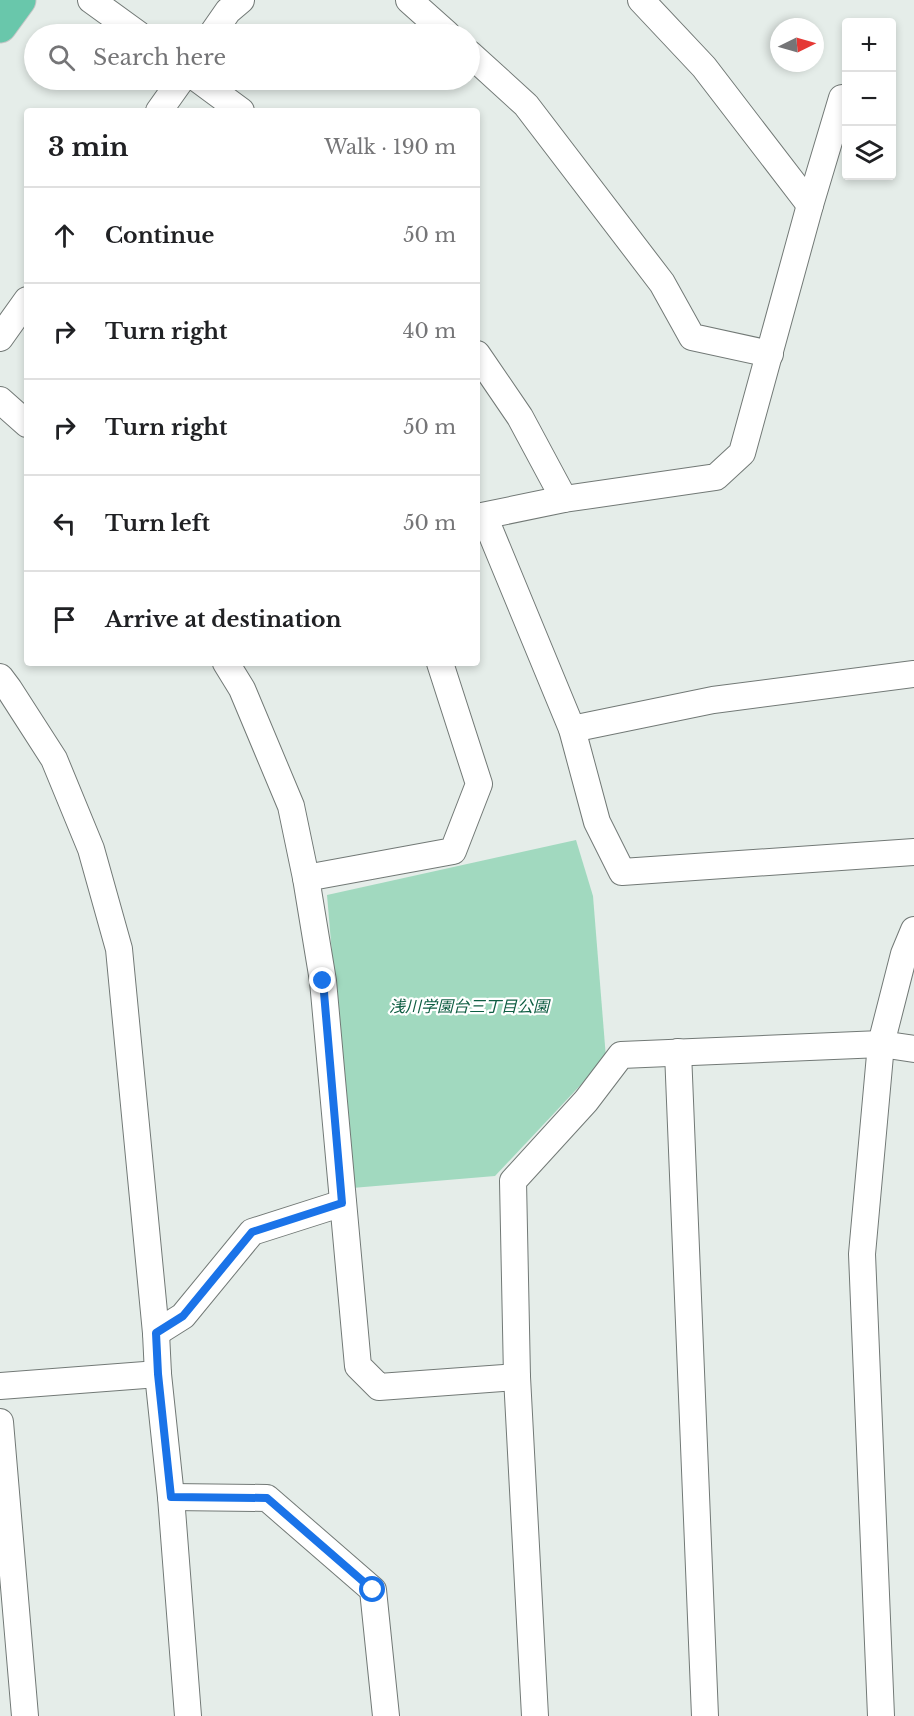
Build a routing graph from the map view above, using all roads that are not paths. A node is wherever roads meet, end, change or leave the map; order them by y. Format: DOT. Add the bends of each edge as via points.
graph roads {
  1 [pos="19,0"];
  2 [pos="91,0"];
  3 [pos="241,0"];
  4 [pos="409,0"];
  5 [pos="641,0"];
  6 [pos="124,24"];
  7 [pos="219,24"];
  8 [pos="436,24"];
  9 [pos="0,26"];
  10 [pos="480,63"];
  11 [pos="174,90"];
  12 [pos="213,90"];
  13 [pos="842,101"];
  14 [pos="161,108"];
  15 [pos="237,108"];
  16 [pos="810,205"];
  17 [pos="24,304"];
  18 [pos="0,338"];
  19 [pos="770,354"];
  20 [pos="480,358"];
  21 [pos="0,400"];
  22 [pos="24,421"];
  23 [pos="564,499"];
  24 [pos="481,516"];
  25 [pos="228,666"];
  26 [pos="441,666"];
  27 [pos="914,674"];
  28 [pos="0,677"];
  29 [pos="572,729"];
  30 [pos="914,852"];
  31 [pos="306,878"];
  32 [pos="914,930"];
  33 [pos="881,1044"];
  34 [pos="914,1049"];
  35 [pos="678,1052"];
  36 [pos="342,1203"];
  37 [pos="156,1333"];
  38 [pos="158,1374"];
  39 [pos="517,1377"];
  40 [pos="0,1386"];
  41 [pos="0,1422"];
  42 [pos="171,1497"];
  43 [pos="25,1716"];
  44 [pos="188,1716"];
  45 [pos="386,1716"];
  46 [pos="535,1716"];
  47 [pos="705,1716"];
  48 [pos="881,1716"];
  1 -- 9 [label="main road"];
  2 -- 6 [label="street"];
  3 -- 7 [label="street"];
  4 -- 8 [label="street"];
  5 -- 16 [label="street" via="704,67"];
  10 -- 19 [label="street" via="526,105 662,283 692,337"];
  11 -- 14 [label="street"];
  12 -- 15 [label="street"];
  13 -- 16 [label="street"];
  16 -- 19 [label="street"];
  17 -- 18 [label="street"];
  19 -- 23 [label="street" via="742,453 716,477"];
  20 -- 23 [label="street" via="520,417"];
  21 -- 22 [label="street"];
  23 -- 24 [label="street"];
  24 -- 29 [label="street"];
  25 -- 31 [label="street" via="242,689 291,806"];
  26 -- 31 [label="street" via="479,784 453,851"];
  27 -- 29 [label="street" via="713,700"];
  28 -- 37 [label="street" via="54,759 91,849 119,949"];
  29 -- 30 [label="street" via="597,822 622,872"];
  31 -- 36 [label="street" via="323,981"];
  32 -- 33 [label="street"];
  33 -- 34 [label="street"];
  33 -- 35 [label="street"];
  33 -- 48 [label="street" via="862,1254"];
  35 -- 39 [label="street" via="621,1055 586,1101 513,1181"];
  35 -- 47 [label="street"];
  36 -- 37 [label="street" via="252,1232 183,1316"];
  36 -- 39 [label="street" via="358,1366 379,1387"];
  37 -- 38 [label="street"];
  38 -- 40 [label="street"];
  38 -- 42 [label="street"];
  39 -- 46 [label="street"];
  41 -- 43 [label="street"];
  42 -- 44 [label="street"];
  42 -- 45 [label="street" via="267,1498 373,1590"];
}
